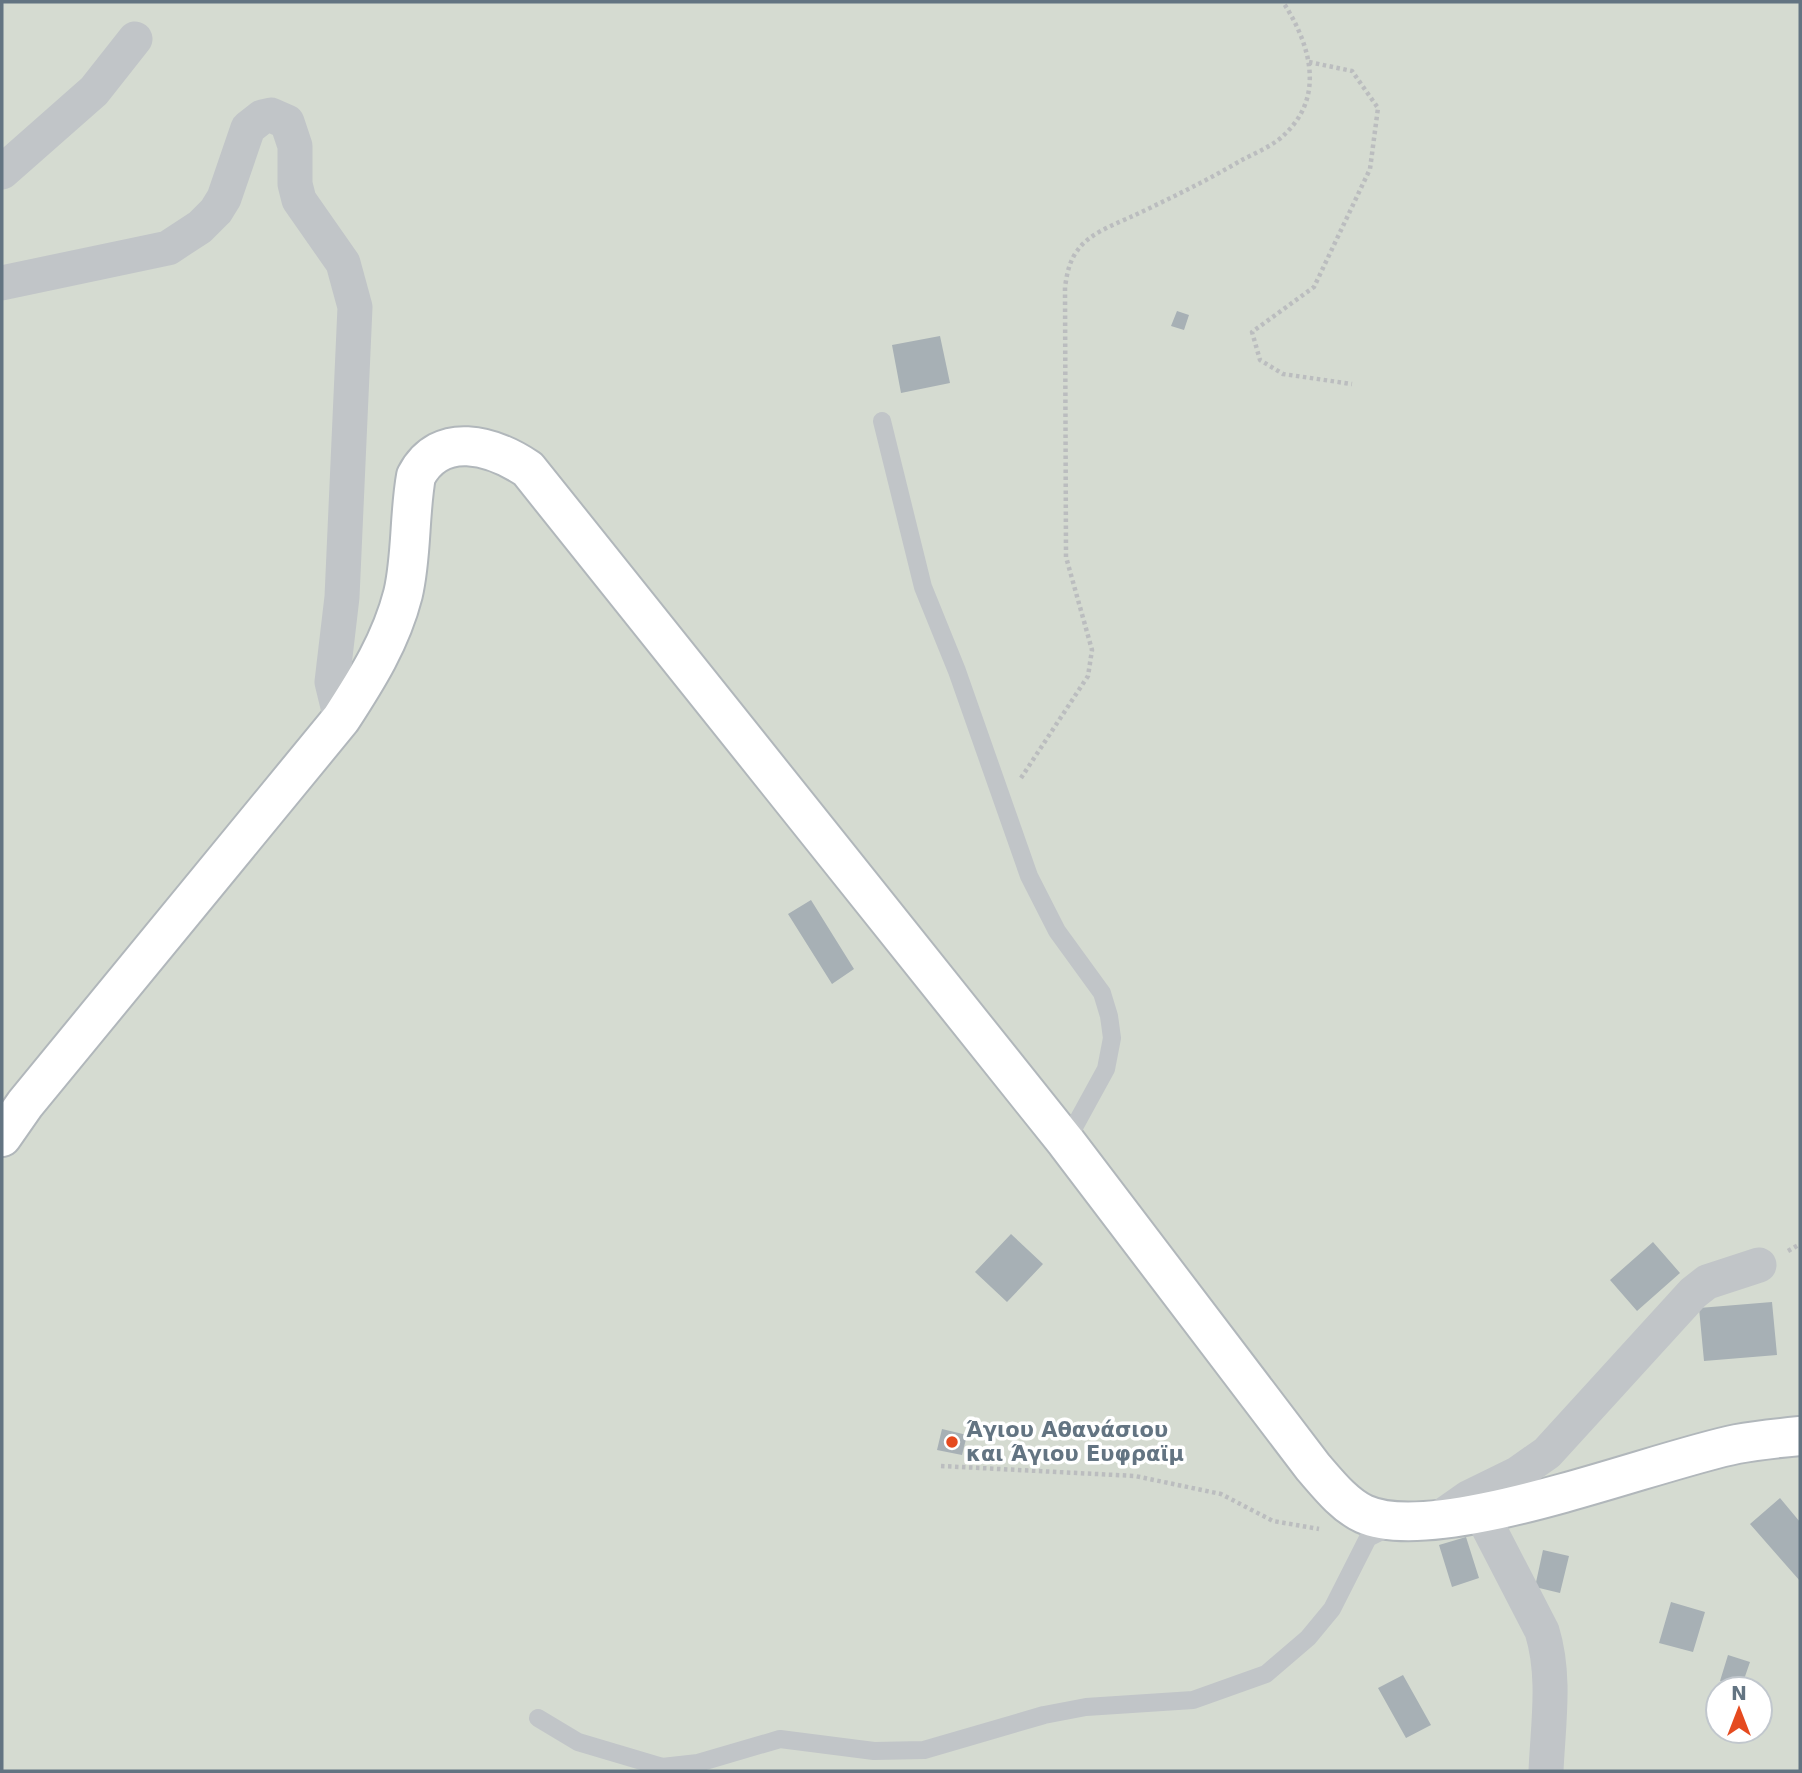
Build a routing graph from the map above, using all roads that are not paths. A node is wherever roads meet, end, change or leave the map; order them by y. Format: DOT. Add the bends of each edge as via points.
graph roads {
  1 [pos="135,39"];
  2 [pos="2,172"];
  3 [pos="2,283"];
  4 [pos="882,421"];
  5 [pos="341,719"];
  6 [pos="2,1137"];
  7 [pos="1066,1142"];
  8 [pos="1759,1265"];
  9 [pos="1800,1436"];
  10 [pos="1481,1513"];
  11 [pos="1441,1517"];
  12 [pos="1383,1530"];
  13 [pos="538,1718"];
  14 [pos="1546,1771"];
  1 -- 2 [label="street" via="94,91"];
  3 -- 5 [label="street" via="168,248 216,211 248,128 271,115 287,122 295,146 299,200 343,263 355,307 342,597 332,682"];
  4 -- 7 [label="lane" via="923,587 1029,876 1057,931 1102,993 1110,1016 1112,1038 1106,1069"];
  5 -- 6 [label="main road"];
  5 -- 7 [label="main road" via="392,630 403,592 416,476 424,460 444,449 466,446 509,457 528,469"];
  7 -- 12 [label="main road" via="1326,1482"];
  8 -- 11 [label="street" via="1707,1282 1693,1293 1547,1452"];
  9 -- 10 [label="main road" via="1736,1444"];
  10 -- 11 [label="main road"];
  10 -- 14 [label="street" via="1548,1650"];
  11 -- 12 [label="main road"];
  12 -- 13 [label="lane" via="1308,1638 1266,1674 1193,1700 1086,1707 924,1750 874,1751 780,1739 698,1763 663,1768 578,1742"];
}
